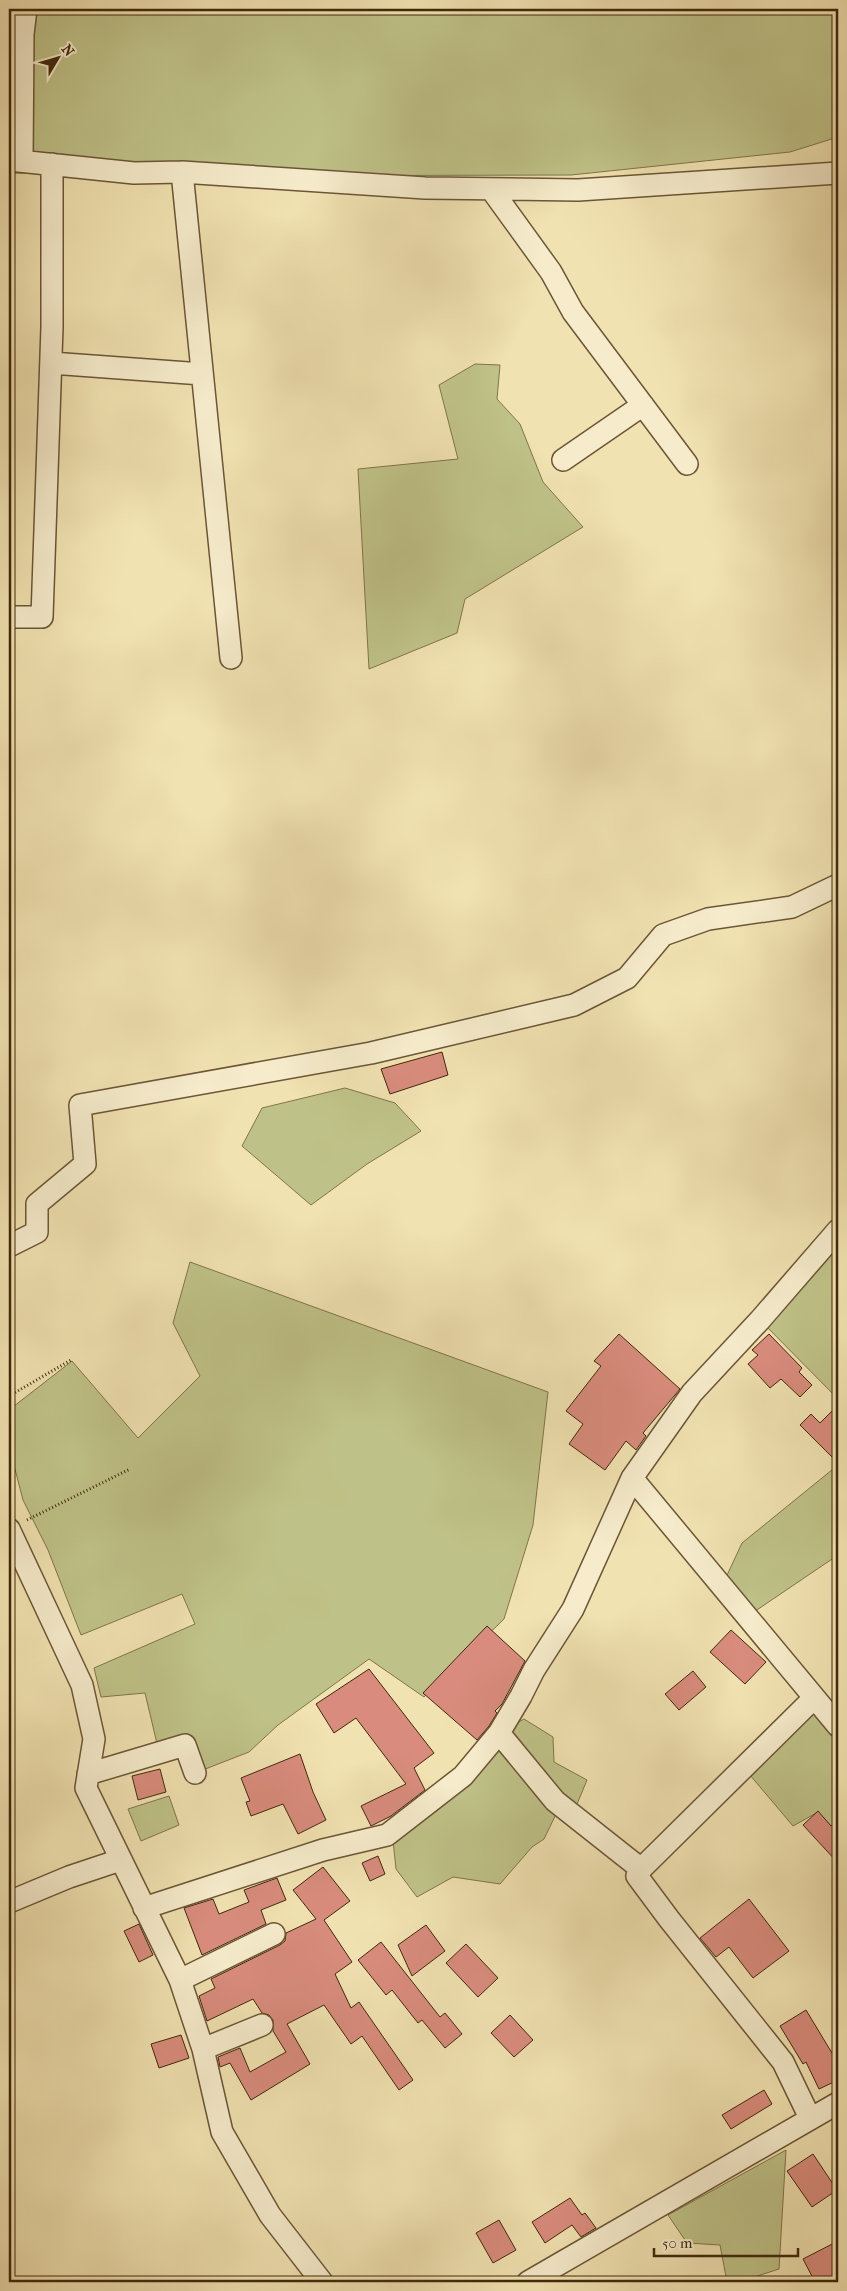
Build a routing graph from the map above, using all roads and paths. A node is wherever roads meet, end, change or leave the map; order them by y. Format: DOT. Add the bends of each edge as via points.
graph roads {
  1 [pos="26,9"];
  2 [pos="15,161"];
  3 [pos="52,164"];
  4 [pos="182,172"];
  5 [pos="838,173"];
  6 [pos="491,189"];
  7 [pos="51,363"];
  8 [pos="202,374"];
  9 [pos="643,405"];
  10 [pos="563,460"];
  11 [pos="687,464"];
  12 [pos="9,617"];
  13 [pos="231,658"];
  14 [pos="838,885"];
  15 [pos="838,1230"];
  16 [pos="9,1246"];
  17 [pos="71,1360"];
  18 [pos="9,1396"];
  19 [pos="130,1470"];
  20 [pos="632,1478"];
  21 [pos="9,1529"];
  22 [pos="814,1698"];
  23 [pos="838,1726"];
  24 [pos="499,1733"];
  25 [pos="195,1773"];
  26 [pos="88,1774"];
  27 [pos="120,1860"];
  28 [pos="641,1869"];
  29 [pos="9,1902"];
  30 [pos="144,1908"];
  31 [pos="274,1934"];
  32 [pos="180,1980"];
  33 [pos="262,2025"];
  34 [pos="203,2049"];
  35 [pos="838,2102"];
  36 [pos="810,2118"];
  37 [pos="322,2282"];
  38 [pos="528,2282"];
  1 -- 2 [label="street"];
  2 -- 3 [label="street"];
  3 -- 4 [label="street" via="134,173"];
  3 -- 7 [label="street"];
  4 -- 6 [label="street" via="425,188"];
  4 -- 8 [label="street"];
  5 -- 6 [label="street" via="578,190"];
  6 -- 9 [label="street" via="551,272 573,312"];
  7 -- 8 [label="street"];
  7 -- 12 [label="street" via="42,618"];
  8 -- 13 [label="street"];
  9 -- 10 [label="street"];
  9 -- 11 [label="street"];
  14 -- 16 [label="street" via="792,907 708,919 662,934 627,978 574,1005 371,1053 80,1105 85,1164 37,1204 38,1232"];
  15 -- 20 [label="street" via="692,1393"];
  17 -- 18 [label="path"];
  19 -- 21 [label="path"];
  20 -- 22 [label="street"];
  20 -- 24 [label="street" via="573,1609"];
  21 -- 26 [label="street" via="82,1685 94,1739"];
  22 -- 23 [label="street"];
  22 -- 28 [label="street"];
  24 -- 28 [label="street" via="555,1802"];
  24 -- 30 [label="street" via="463,1776 387,1835 323,1850"];
  25 -- 26 [label="street" via="185,1745"];
  26 -- 27 [label="street" via="86,1788"];
  27 -- 29 [label="street"];
  27 -- 30 [label="street"];
  28 -- 36 [label="street" via="637,1876 669,1920 783,2062"];
  30 -- 32 [label="street"];
  31 -- 32 [label="street"];
  32 -- 34 [label="street"];
  33 -- 34 [label="street"];
  34 -- 37 [label="street" via="222,2132 270,2215"];
  35 -- 36 [label="street"];
  36 -- 38 [label="street"];
}
